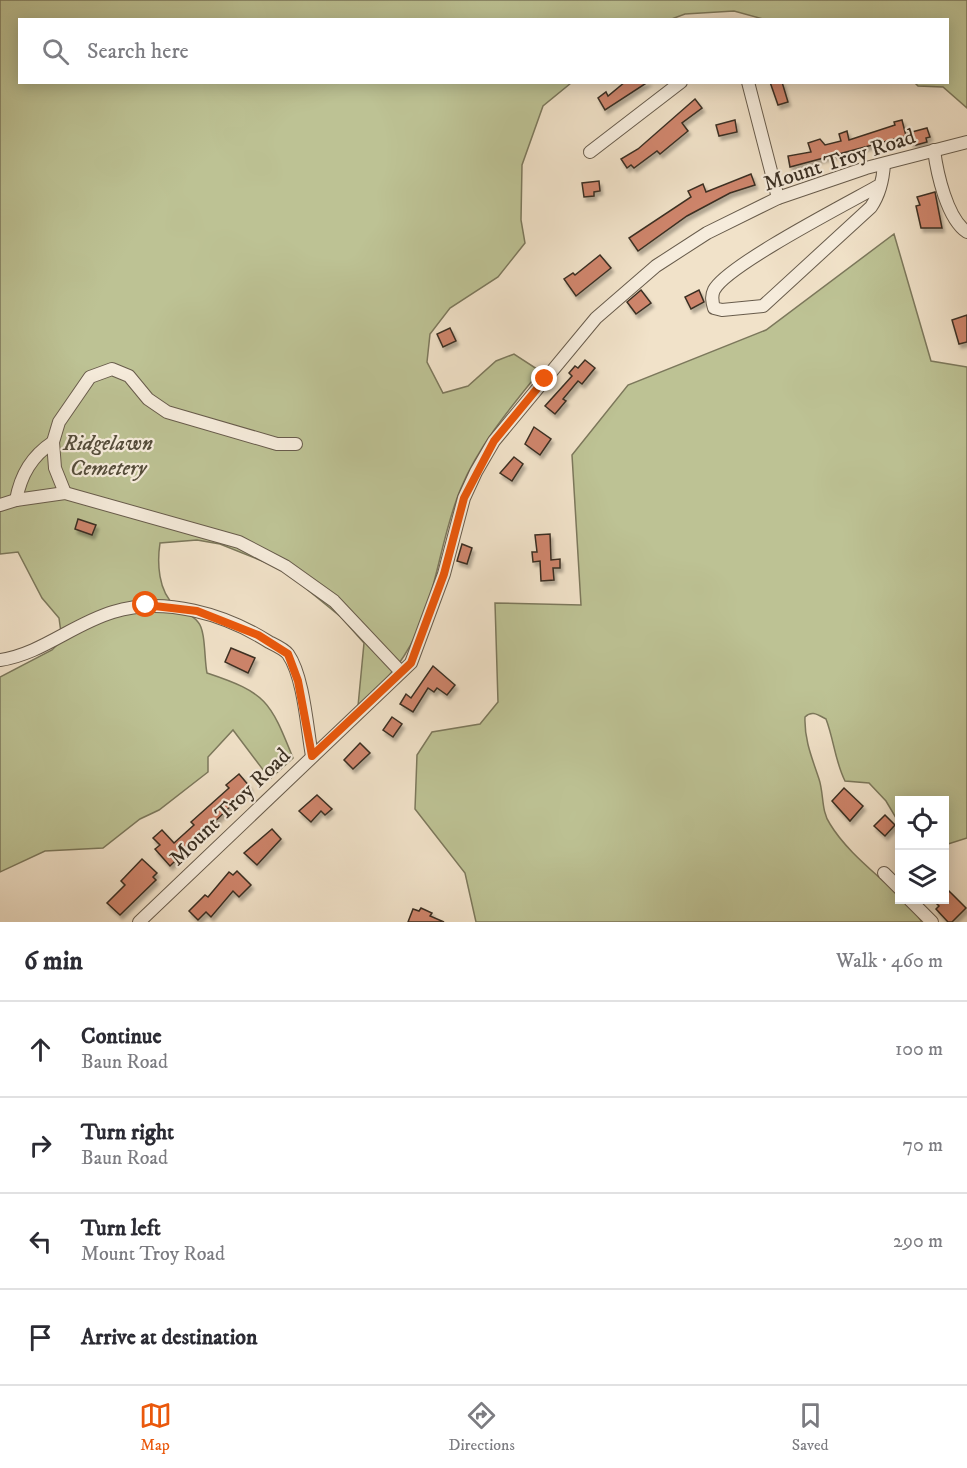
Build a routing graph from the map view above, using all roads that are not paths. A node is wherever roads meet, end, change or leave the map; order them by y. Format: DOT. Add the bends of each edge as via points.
graph roads {
  1 [pos="678,84"];
  2 [pos="749,84"];
  3 [pos="967,142"];
  4 [pos="934,150"];
  5 [pos="590,152"];
  6 [pos="884,164"];
  7 [pos="880,185"];
  8 [pos="778,198"];
  9 [pos="967,232"];
  10 [pos="53,442"];
  11 [pos="296,444"];
  12 [pos="64,494"];
  13 [pos="16,500"];
  14 [pos="0,505"];
  15 [pos="0,660"];
  16 [pos="401,672"];
  17 [pos="312,756"];
  18 [pos="884,873"];
  19 [pos="895,884"];
  20 [pos="914,904"];
  21 [pos="141,922"];
  22 [pos="932,922"];
  1 -- 5 [label="street"];
  2 -- 8 [label="street"];
  3 -- 4 [label="street, Mount Troy Road"];
  4 -- 6 [label="street, Mount Troy Road"];
  4 -- 9 [label="street" via="937,174 954,216"];
  6 -- 7 [label="street"];
  6 -- 8 [label="street, Mount Troy Road"];
  7 -- 7 [label="street" via="871,207 763,306 714,308 713,291 743,264"];
  8 -- 16 [label="street, Mount Troy Road" via="707,233 633,285 580,336 494,441 464,498 423,637 411,663"];
  10 -- 11 [label="street" via="59,422 90,377 112,369 129,376 148,399 167,412 277,444"];
  10 -- 12 [label="street" via="55,468"];
  10 -- 13 [label="street" via="36,454 19,485"];
  12 -- 13 [label="street"];
  12 -- 16 [label="street" via="240,542 267,556 334,601"];
  13 -- 14 [label="street"];
  15 -- 17 [label="street" via="18,657 111,612 146,605 197,611 258,635 288,654 298,681"];
  16 -- 17 [label="street, Mount Troy Road"];
  17 -- 21 [label="street, Mount Troy Road"];
  18 -- 19 [label="street"];
  20 -- 22 [label="street"];
}
